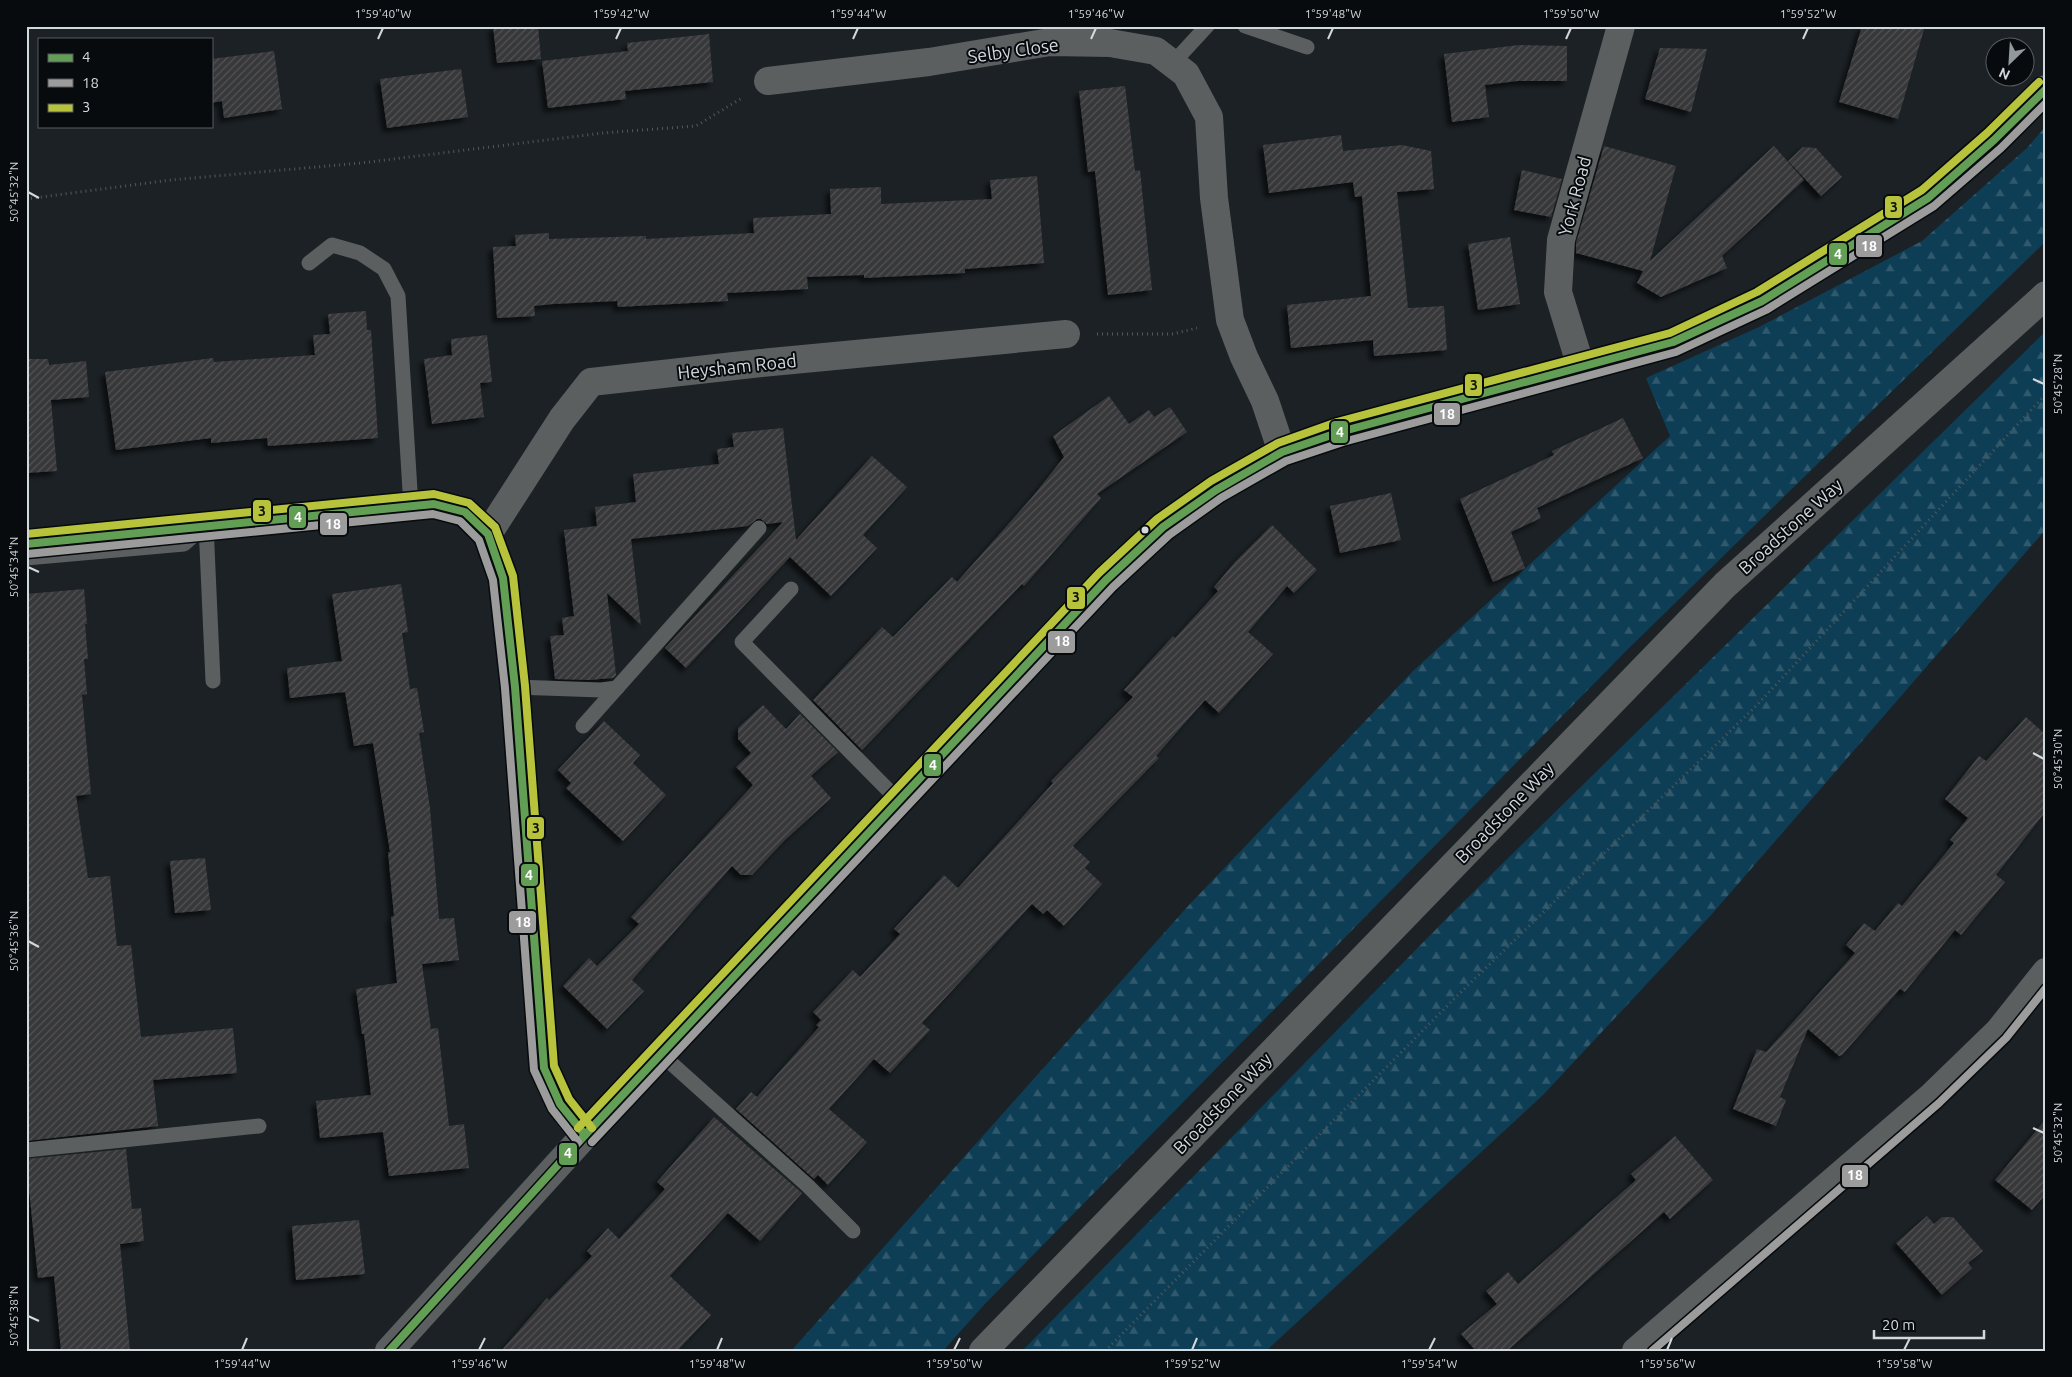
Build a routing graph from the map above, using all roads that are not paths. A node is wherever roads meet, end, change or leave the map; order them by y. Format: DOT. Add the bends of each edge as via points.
graph roads {
  1 [pos="1207,26"];
  2 [pos="1245,26"];
  3 [pos="1621,26"];
  4 [pos="1307,47"];
  5 [pos="1172,64"];
  6 [pos="768,81"];
  7 [pos="2046,89"];
  8 [pos="310,263"];
  9 [pos="2046,295"];
  10 [pos="1066,334"];
  11 [pos="1582,367"];
  12 [pos="1282,452"];
  13 [pos="411,507"];
  14 [pos="206,525"];
  15 [pos="758,528"];
  16 [pos="488,534"];
  17 [pos="26,544"];
  18 [pos="26,558"];
  19 [pos="792,588"];
  20 [pos="213,681"];
  21 [pos="515,687"];
  22 [pos="617,688"];
  23 [pos="583,726"];
  24 [pos="900,801"];
  25 [pos="2046,972"];
  26 [pos="662,1055"];
  27 [pos="259,1126"];
  28 [pos="586,1135"];
  29 [pos="26,1150"];
  30 [pos="853,1231"];
  31 [pos="389,1351"];
  32 [pos="983,1351"];
  33 [pos="1636,1351"];
  1 -- 5 [label="lane"];
  2 -- 4 [label="lane"];
  3 -- 11 [label="street, York Road" via="1561,240 1558,292"];
  5 -- 6 [label="street, Selby Close" via="1156,51 1110,43 1050,42 929,62"];
  5 -- 12 [label="street, Selby Close" via="1186,74 1209,117 1214,198 1230,320 1265,401"];
  7 -- 11 [label="street" via="1928,198 1762,301 1673,342"];
  8 -- 13 [label="lane" via="332,245 360,253 384,269 398,296"];
  9 -- 32 [label="street, Broadstone Way" via="1725,585"];
  10 -- 16 [label="street, Heysham Road" via="591,382 556,427"];
  11 -- 12 [label="street" via="1340,432"];
  12 -- 24 [label="street" via="1216,490 1163,527 1106,580"];
  13 -- 14 [label="street"];
  13 -- 16 [label="street" via="434,504 465,512"];
  14 -- 17 [label="street"];
  14 -- 18 [label="lane" via="184,544"];
  14 -- 20 [label="lane"];
  15 -- 22 [label="lane"];
  16 -- 21 [label="street" via="503,578"];
  19 -- 24 [label="lane" via="742,642"];
  21 -- 22 [label="lane"];
  21 -- 28 [label="street" via="544,1068 569,1119"];
  22 -- 23 [label="lane"];
  24 -- 26 [label="street"];
  25 -- 33 [label="street" via="1999,1031 1932,1096"];
  26 -- 28 [label="street"];
  26 -- 30 [label="lane" via="807,1185"];
  27 -- 29 [label="lane"];
  28 -- 31 [label="street"];
}
